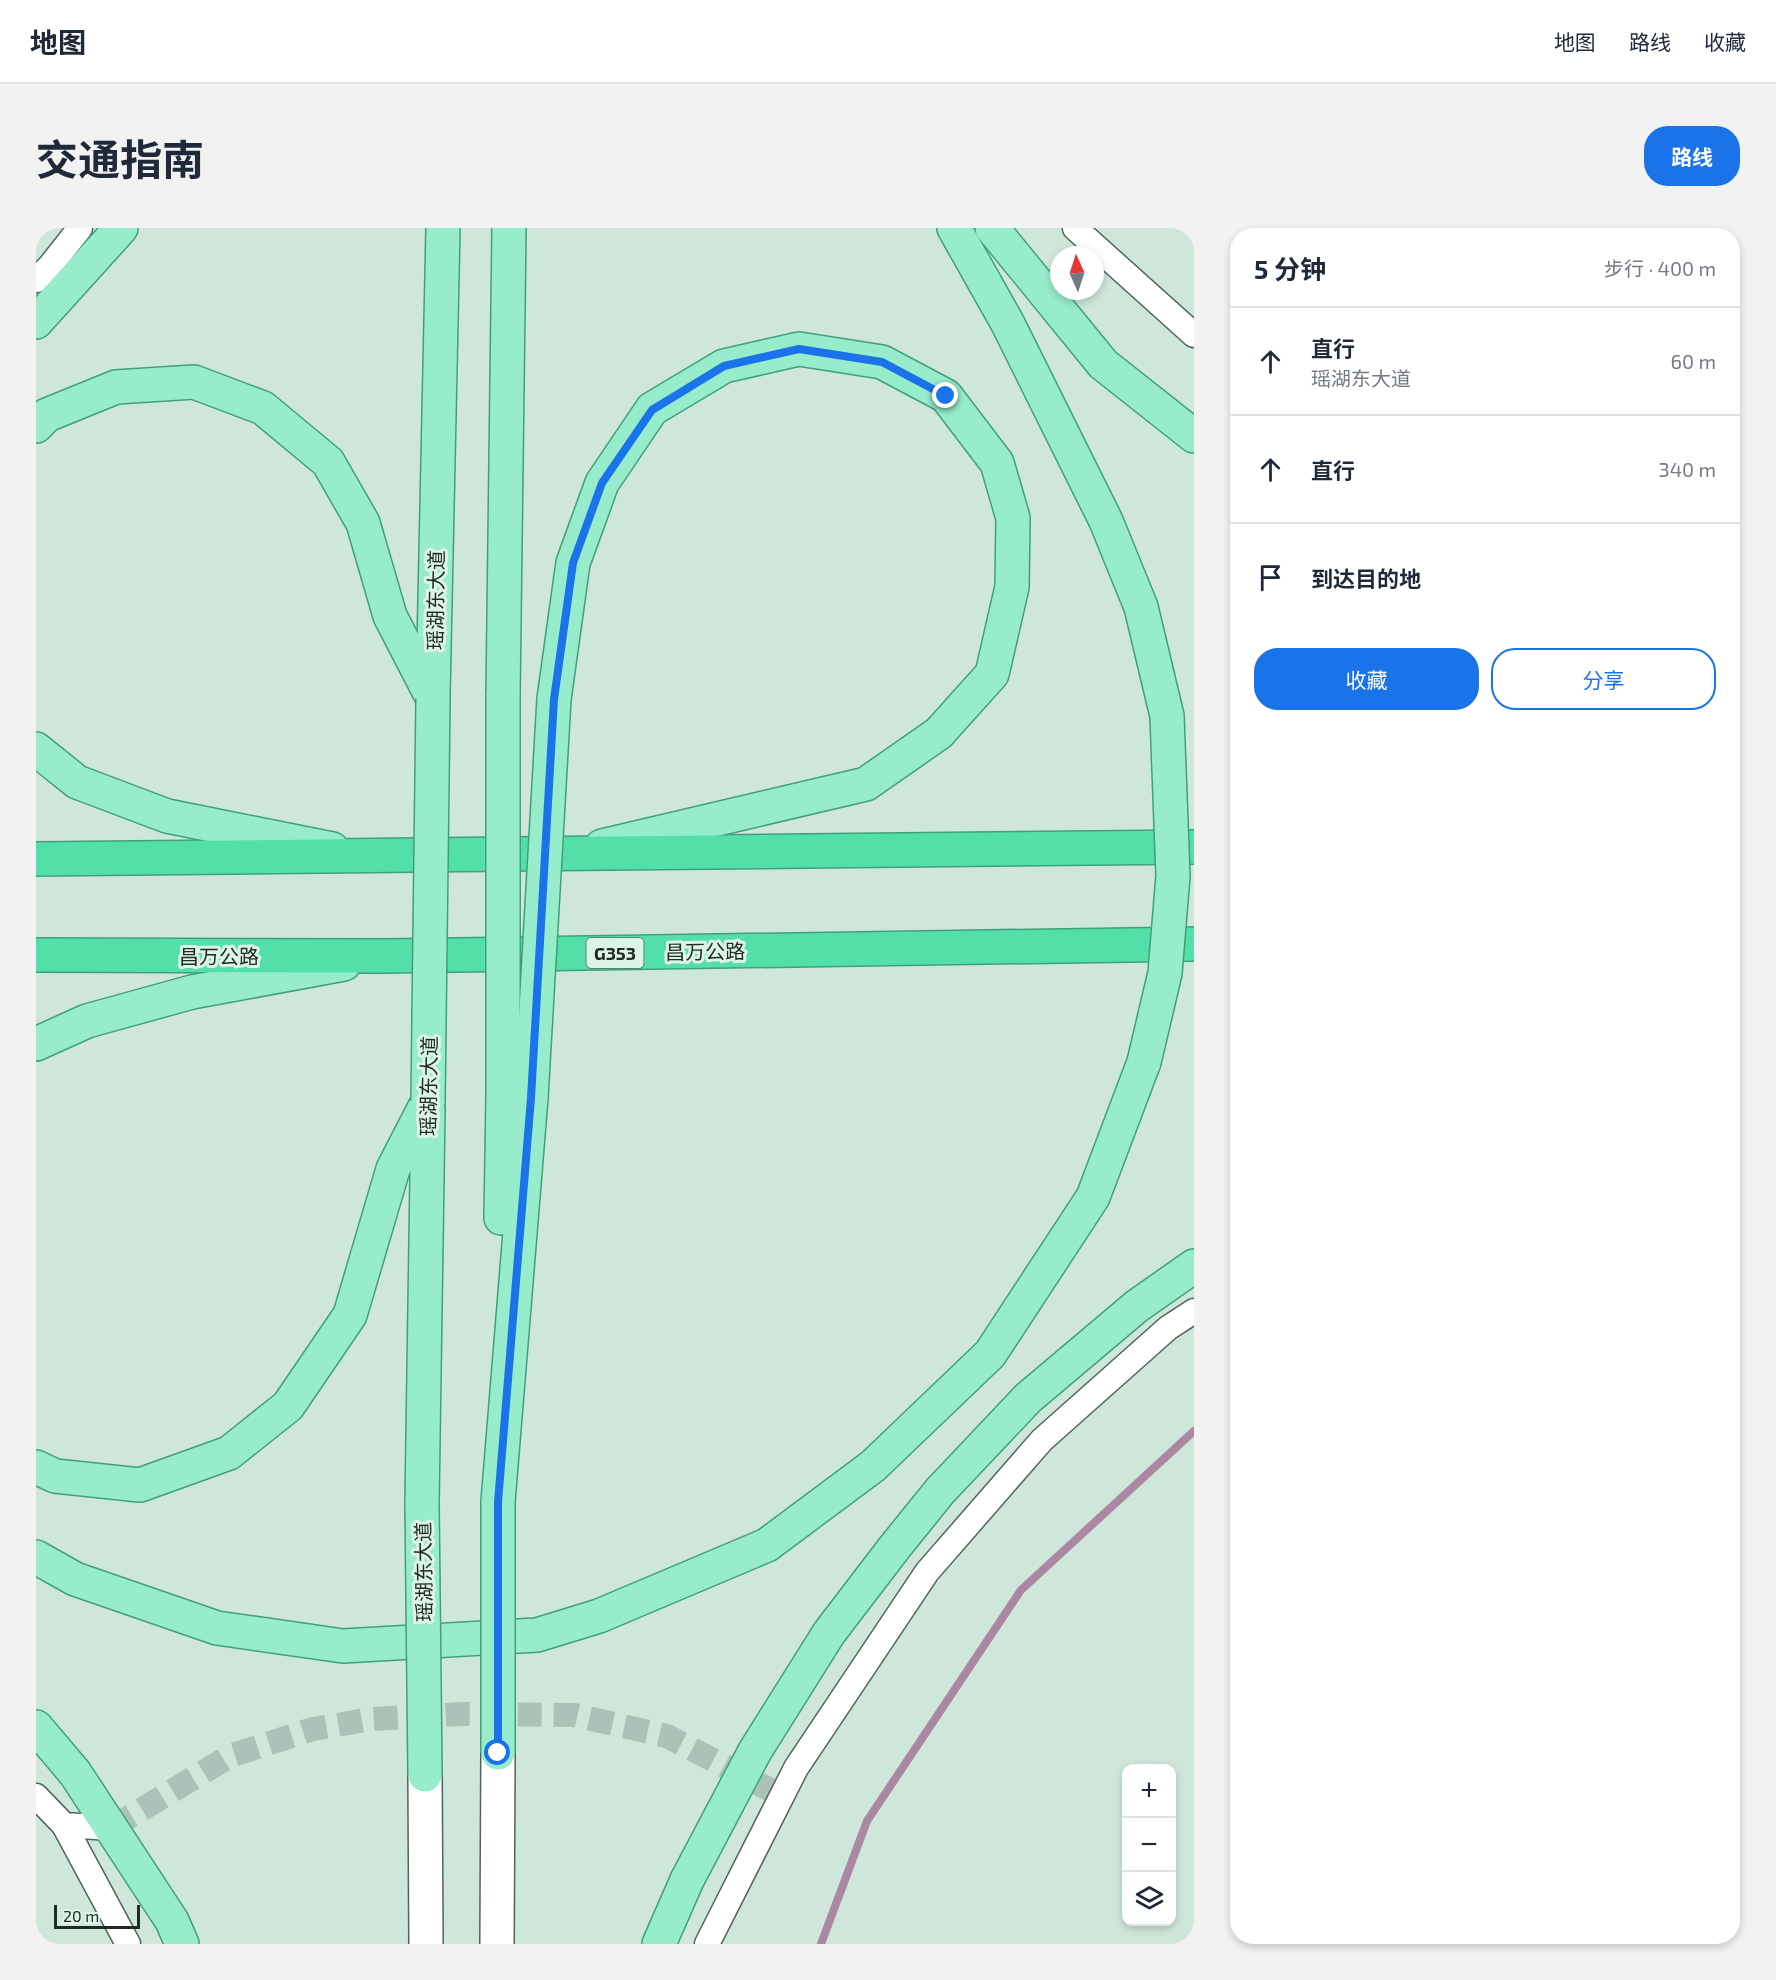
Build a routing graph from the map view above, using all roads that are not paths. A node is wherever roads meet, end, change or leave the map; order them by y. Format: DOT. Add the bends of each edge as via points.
graph roads {
  1 [pos="80,228"];
  2 [pos="121,228"];
  3 [pos="443,228"];
  4 [pos="509,228"];
  5 [pos="954,228"];
  6 [pos="992,228"];
  7 [pos="1075,228"];
  8 [pos="36,280"];
  9 [pos="36,322"];
  10 [pos="1194,335"];
  11 [pos="36,426"];
  12 [pos="1194,436"];
  13 [pos="433,699"];
  14 [pos="36,749"];
  15 [pos="1194,847"];
  16 [pos="572,853"];
  17 [pos="366,856"];
  18 [pos="36,859"];
  19 [pos="1194,944"];
  20 [pos="36,955"];
  21 [pos="384,956"];
  22 [pos="36,1044"];
  23 [pos="517,1097"];
  24 [pos="428,1101"];
  25 [pos="1194,1266"];
  26 [pos="1194,1311"];
  27 [pos="36,1467"];
  28 [pos="36,1557"];
  29 [pos="36,1727"];
  30 [pos="36,1796"];
  31 [pos="64,1825"];
  32 [pos="111,1828"];
  33 [pos="128,1944"];
  34 [pos="182,1944"];
  35 [pos="426,1944"];
  36 [pos="497,1944"];
  37 [pos="659,1944"];
  38 [pos="707,1944"];
  1 -- 8 [label="street"];
  2 -- 9 [label="main road"];
  3 -- 13 [label="main road, 瑶湖东大道"];
  4 -- 23 [label="main road, bridge" via="503,696"];
  5 -- 28 [label="main road, bridge" via="1008,324 1106,521 1141,607 1167,716 1173,876 1165,973 1144,1062 1093,1197 990,1354 873,1466 767,1545 599,1616 537,1635 343,1646 217,1628 75,1579"];
  6 -- 12 [label="main road" via="1104,364"];
  7 -- 10 [label="street"];
  11 -- 13 [label="main road" via="47,415 116,387 194,382 263,408 328,462 363,523 390,616"];
  13 -- 24 [label="main road, 瑶湖东大道, bridge"];
  14 -- 17 [label="main road" via="77,782 167,816"];
  15 -- 16 [label="highway"];
  16 -- 17 [label="highway"];
  16 -- 23 [label="main road, bridge" via="866,784 939,733 992,674 1012,587 1013,518 997,463 946,396 882,362 799,349 724,366 652,410 602,483 573,563 554,699"];
  17 -- 18 [label="highway"];
  19 -- 21 [label="highway, 昌万公路 / G353"];
  20 -- 21 [label="highway, 昌万公路 / G353"];
  21 -- 22 [label="main road" via="192,993 87,1021"];
  23 -- 36 [label="main road, bridge" via="498,1502"];
  24 -- 27 [label="main road" via="393,1169 350,1315 288,1406 229,1454 140,1485 55,1476"];
  24 -- 35 [label="main road, 瑶湖东大道, bridge" via="422,1503"];
  25 -- 37 [label="main road" via="1137,1306 1028,1398 940,1491 894,1548 829,1633 755,1751 687,1880"];
  26 -- 38 [label="street" via="1168,1328 1042,1440 927,1572 796,1768"];
  29 -- 32 [label="main road" via="75,1773"];
  30 -- 31 [label="street"];
  31 -- 32 [label="street"];
  31 -- 33 [label="street"];
  32 -- 34 [label="main road" via="172,1921"];
}
